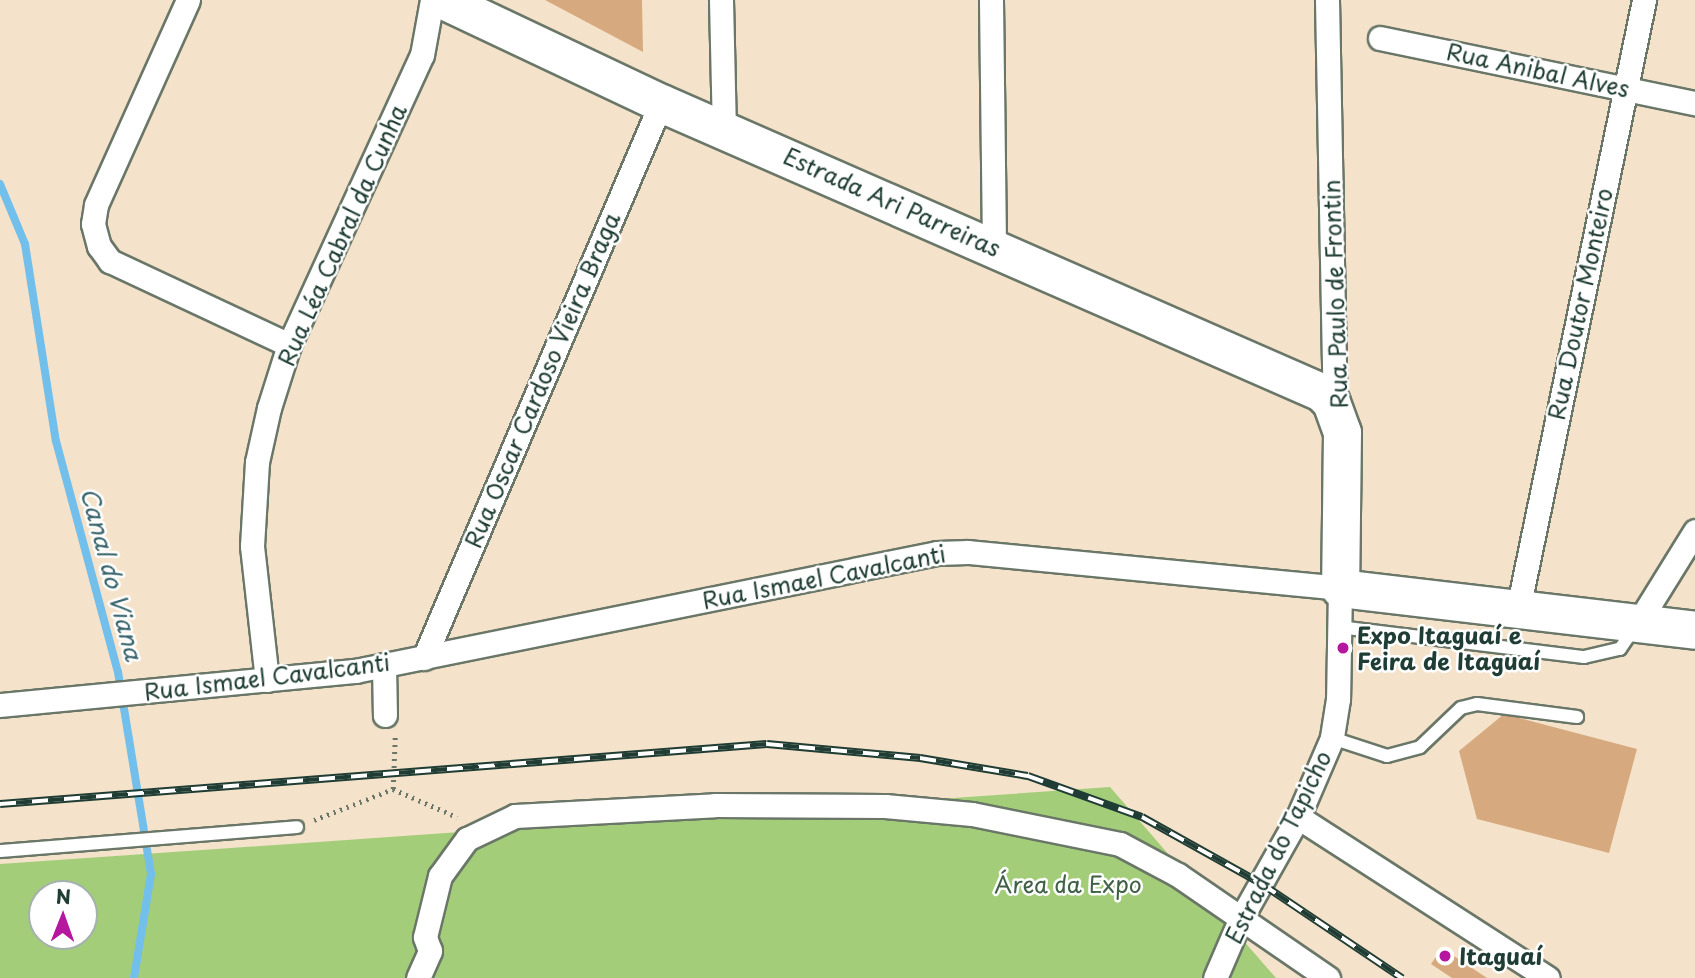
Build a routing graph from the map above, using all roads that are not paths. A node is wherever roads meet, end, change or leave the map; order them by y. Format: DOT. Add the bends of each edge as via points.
graph roads {
  1 [pos="188,0"];
  2 [pos="432,0"];
  3 [pos="443,0"];
  4 [pos="721,0"];
  5 [pos="991,0"];
  6 [pos="1327,0"];
  7 [pos="1644,0"];
  8 [pos="1380,38"];
  9 [pos="1625,88"];
  10 [pos="661,103"];
  11 [pos="1695,103"];
  12 [pos="724,128"];
  13 [pos="994,248"];
  14 [pos="289,345"];
  15 [pos="1335,410"];
  16 [pos="1695,531"];
  17 [pos="1340,588"];
  18 [pos="1518,609"];
  19 [pos="1638,622"];
  20 [pos="1339,627"];
  21 [pos="1695,630"];
  22 [pos="424,657"];
  23 [pos="384,665"];
  24 [pos="267,680"];
  25 [pos="0,705"];
  26 [pos="1577,717"];
  27 [pos="390,724"];
  28 [pos="1332,738"];
  29 [pos="1298,817"];
  30 [pos="297,827"];
  31 [pos="0,851"];
  32 [pos="1240,920"];
  33 [pos="418,978"];
  34 [pos="1214,978"];
  35 [pos="1328,978"];
  36 [pos="1548,978"];
  1 -- 14 [label="street" via="96,205 93,224 99,246 110,261"];
  2 -- 14 [label="street, Rua Léa Cabral da Cunha" via="422,55"];
  3 -- 10 [label="main road, Estrada Ari Parreiras"];
  4 -- 12 [label="street"];
  5 -- 13 [label="street"];
  6 -- 15 [label="street, Rua Paulo de Frontin"];
  7 -- 9 [label="street, Rua Doutor Monteiro"];
  8 -- 9 [label="street, Rua Anibal Alves"];
  9 -- 11 [label="street, Rua Anibal Alves"];
  9 -- 18 [label="street, Rua Doutor Monteiro"];
  10 -- 12 [label="main road, Estrada Ari Parreiras"];
  10 -- 22 [label="street, Rua Oscar Cardoso Vieira Braga"];
  12 -- 13 [label="main road, Estrada Ari Parreiras"];
  13 -- 15 [label="main road, Estrada Ari Parreiras" via="1321,392"];
  14 -- 24 [label="street, Rua Léa Cabral da Cunha" via="269,408 253,506 252,546"];
  15 -- 17 [label="main road, Rua Paulo de Frontin" via="1342,432"];
  16 -- 19 [label="street"];
  17 -- 18 [label="main road, Rua Ismael Cavalcanti"];
  17 -- 20 [label="street, Estrada do Tapicho"];
  17 -- 22 [label="street, Rua Ismael Cavalcanti" via="968,552 937,553"];
  18 -- 19 [label="main road, Rua Ismael Cavalcanti"];
  19 -- 20 [label="lane" via="1620,649 1584,657"];
  19 -- 21 [label="main road, Rua Ismael Cavalcanti"];
  20 -- 28 [label="street, Estrada do Tapicho"];
  22 -- 23 [label="street, Rua Ismael Cavalcanti"];
  23 -- 24 [label="street, Rua Ismael Cavalcanti"];
  23 -- 27 [label="street"];
  24 -- 25 [label="street, Rua Ismael Cavalcanti"];
  26 -- 28 [label="lane" via="1478,704 1461,708 1420,747 1387,756"];
  28 -- 29 [label="street, Estrada do Tapicho"];
  29 -- 32 [label="street, Estrada do Tapicho"];
  29 -- 36 [label="street"];
  30 -- 31 [label="lane"];
  32 -- 33 [label="street" via="1178,876 1121,844 972,814 885,806 715,805 515,816 467,839 440,876 425,937 430,951"];
  32 -- 34 [label="street, Estrada do Tapicho"];
  32 -- 35 [label="street"];
}
